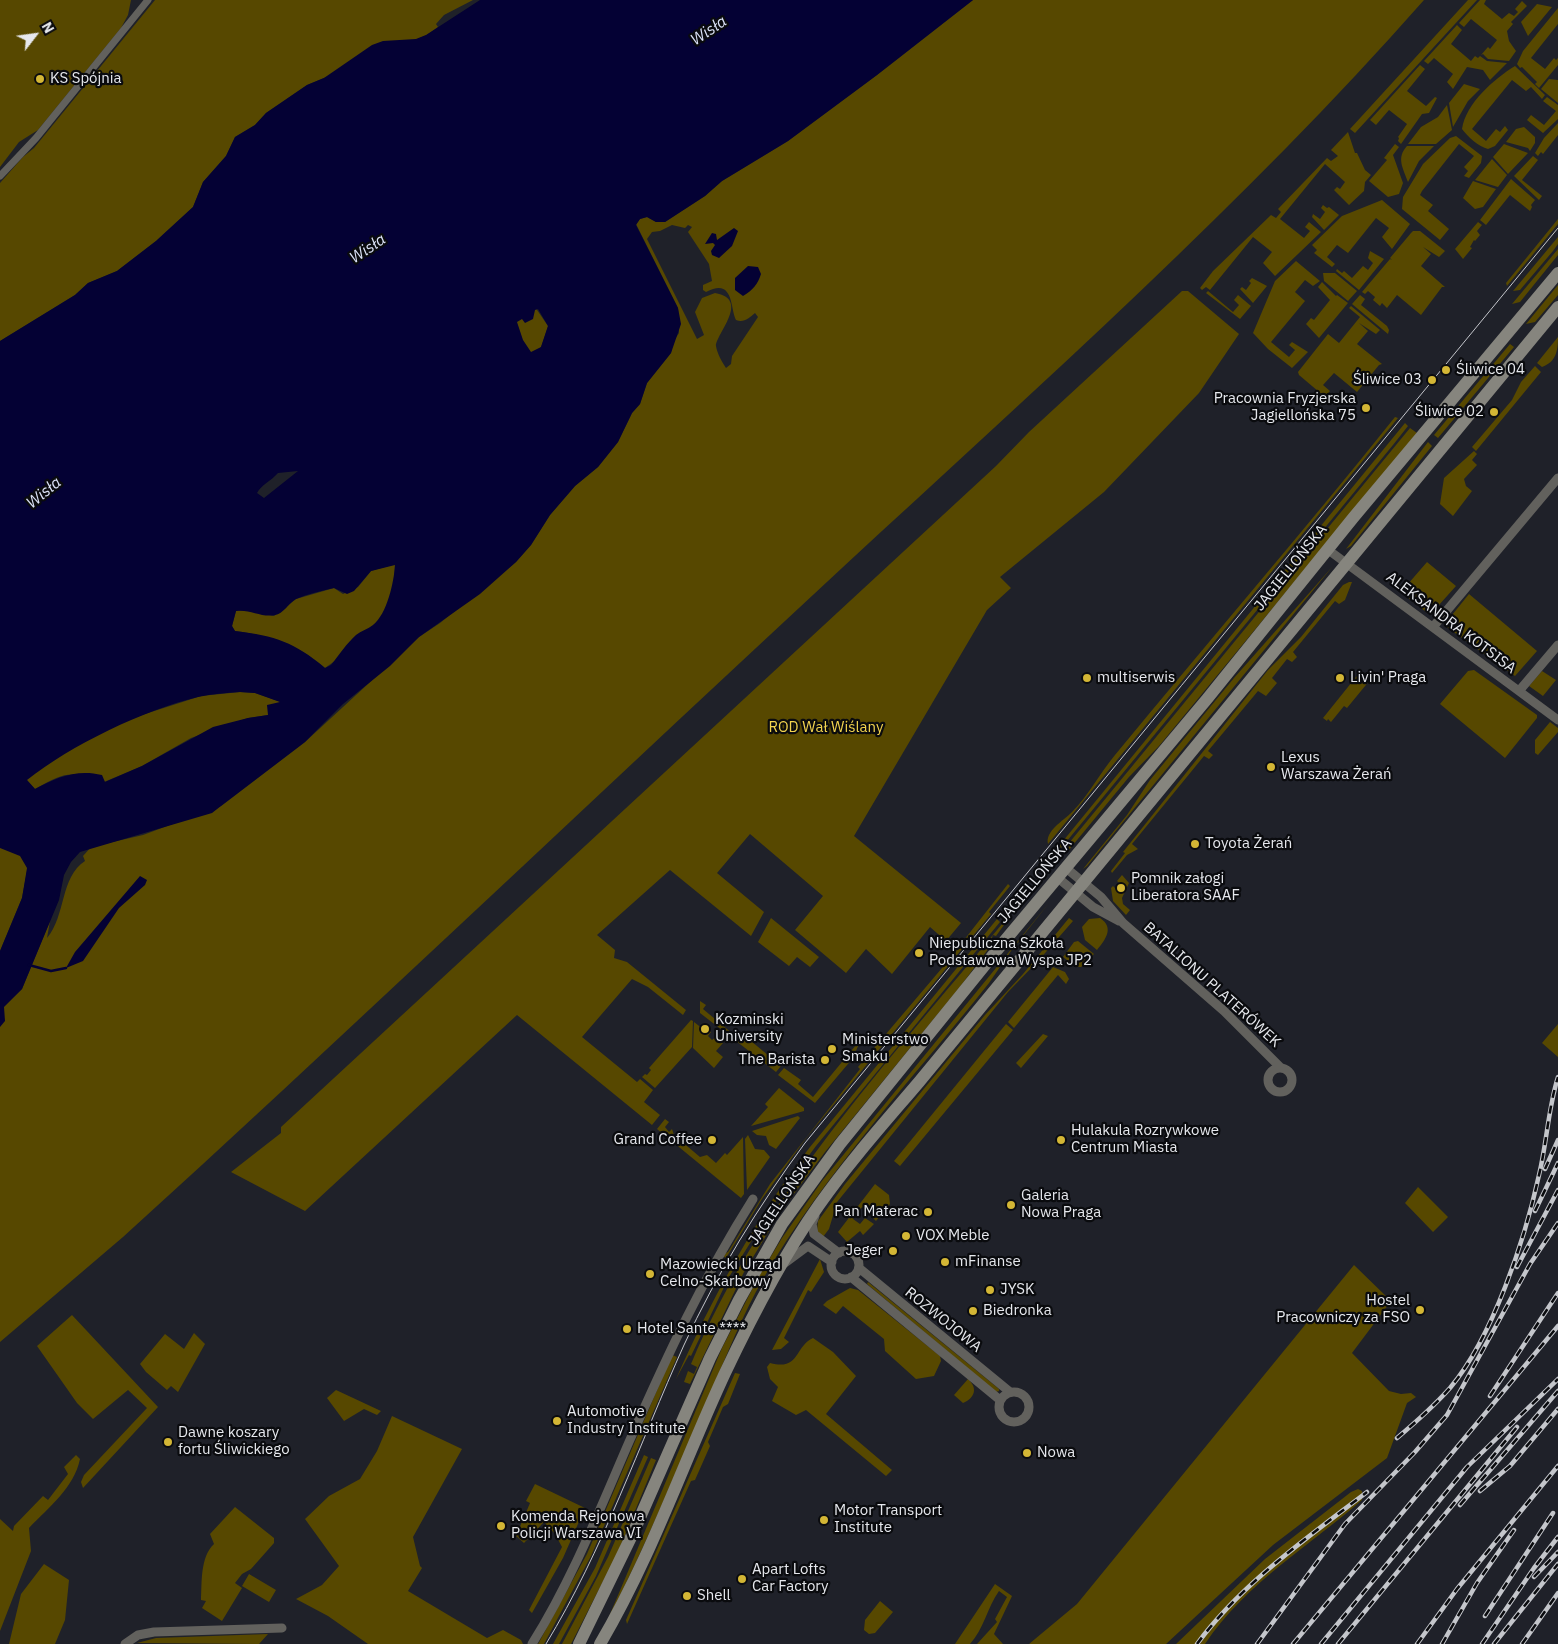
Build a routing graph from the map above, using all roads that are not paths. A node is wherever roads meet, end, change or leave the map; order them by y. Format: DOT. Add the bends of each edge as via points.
graph roads {
  1 [pos="148,0"];
  2 [pos="0,176"];
  3 [pos="1558,273"];
  4 [pos="1558,307"];
  5 [pos="1558,478"];
  6 [pos="1327,549"];
  7 [pos="1348,563"];
  8 [pos="1433,627"];
  9 [pos="1558,645"];
  10 [pos="1519,691"];
  11 [pos="1558,720"];
  12 [pos="1062,873"];
  13 [pos="1079,887"];
  14 [pos="1281,1068"];
  15 [pos="753,1198"];
  16 [pos="818,1206"];
  17 [pos="839,1253"];
  18 [pos="832,1262"];
  19 [pos="782,1265"];
  20 [pos="859,1268"];
  21 [pos="851,1278"];
  22 [pos="1010,1392"];
  23 [pos="1000,1400"];
  24 [pos="282,1628"];
  25 [pos="125,1644"];
  26 [pos="532,1644"];
  27 [pos="579,1644"];
  28 [pos="600,1644"];
  1 -- 2 [label="street" via="36,138"];
  3 -- 6 [label="main road, JAGIELLOŃSKA"];
  4 -- 7 [label="main road"];
  5 -- 8 [label="street"];
  6 -- 7 [label="street, ALEKSANDRA KOTSISA"];
  6 -- 12 [label="main road, JAGIELLOŃSKA"];
  7 -- 8 [label="street, ALEKSANDRA KOTSISA"];
  7 -- 13 [label="main road"];
  8 -- 10 [label="street, ALEKSANDRA KOTSISA"];
  9 -- 10 [label="street"];
  10 -- 11 [label="street, ALEKSANDRA KOTSISA"];
  12 -- 13 [label="street, BATALIONU PLATERÓWEK"];
  12 -- 27 [label="main road, JAGIELLOŃSKA" via="840,1144 782,1224 710,1358 634,1531"];
  13 -- 14 [label="street, BATALIONU PLATERÓWEK" via="1098,910 1123,924 1224,1011"];
  13 -- 16 [label="main road" via="854,1157"];
  15 -- 26 [label="street, JAGIELLOŃSKA" via="692,1304 591,1534"];
  16 -- 17 [label="street, ROZWOJOWA" via="813,1232"];
  16 -- 19 [label="main road"];
  17 -- 18 [label="street"];
  17 -- 20 [label="street, ROZWOJOWA" via="853,1254"];
  18 -- 19 [label="street, ROZWOJOWA" via="808,1246"];
  18 -- 21 [label="street, ROZWOJOWA" via="832,1270 838,1277"];
  19 -- 28 [label="main road" via="728,1366 649,1549"];
  20 -- 21 [label="street"];
  20 -- 22 [label="street, ROZWOJOWA"];
  21 -- 23 [label="street, ROZWOJOWA"];
  22 -- 23 [label="street"];
  22 -- 23 [label="street" via="1019,1393 1027,1401 1029,1409 1023,1419 1015,1422 1003,1417 999,1409"];
  24 -- 25 [label="street" via="154,1632 138,1635"];
}
